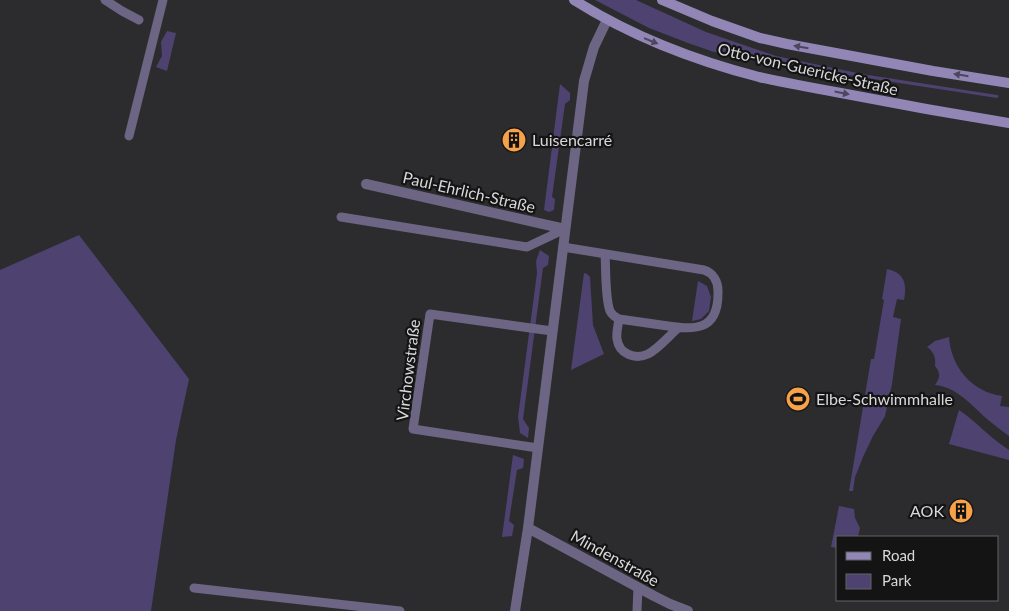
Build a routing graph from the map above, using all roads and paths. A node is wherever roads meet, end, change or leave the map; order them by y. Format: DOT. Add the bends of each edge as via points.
graph roads {
  1 [pos="105,0"];
  2 [pos="163,0"];
  3 [pos="574,0"];
  4 [pos="662,0"];
  5 [pos="139,20"];
  6 [pos="607,20"];
  7 [pos="1009,83"];
  8 [pos="1009,123"];
  9 [pos="129,136"];
  10 [pos="366,184"];
  11 [pos="341,216"];
  12 [pos="565,229"];
  13 [pos="563,247"];
  14 [pos="605,254"];
  15 [pos="619,319"];
  16 [pos="678,328"];
  17 [pos="552,330"];
  18 [pos="538,448"];
  19 [pos="528,528"];
  20 [pos="638,587"];
  21 [pos="194,588"];
  22 [pos="400,611"];
  23 [pos="515,611"];
  24 [pos="637,611"];
  25 [pos="688,611"];
  1 -- 5 [label="lane"];
  2 -- 9 [label="lane"];
  3 -- 6 [label="street, Otto-von-Guericke-Straße"];
  7 -- 4 [label="street, Otto-von-Guericke-Straße, one-way" via="779,43 712,22"];
  6 -- 8 [label="street, Otto-von-Guericke-Straße, one-way" via="673,50 758,76"];
  6 -- 12 [label="street" via="594,47 584,81"];
  10 -- 12 [label="street, Paul-Ehrlich-Straße"];
  11 -- 12 [label="lane" via="527,247"];
  12 -- 13 [label="street"];
  13 -- 14 [label="lane"];
  13 -- 17 [label="street"];
  14 -- 15 [label="lane" via="609,309"];
  14 -- 16 [label="lane" via="704,270 713,275 718,291 712,317 700,327"];
  15 -- 16 [label="lane"];
  15 -- 16 [label="lane" via="618,342 622,350 633,357 652,351"];
  17 -- 18 [label="street"];
  17 -- 18 [label="lane, Virchowstraße" via="430,314 413,429"];
  18 -- 19 [label="street"];
  19 -- 20 [label="street, Mindenstraße"];
  19 -- 23 [label="street"];
  20 -- 24 [label="lane"];
  20 -- 25 [label="street, Mindenstraße"];
  21 -- 22 [label="lane"];
}
